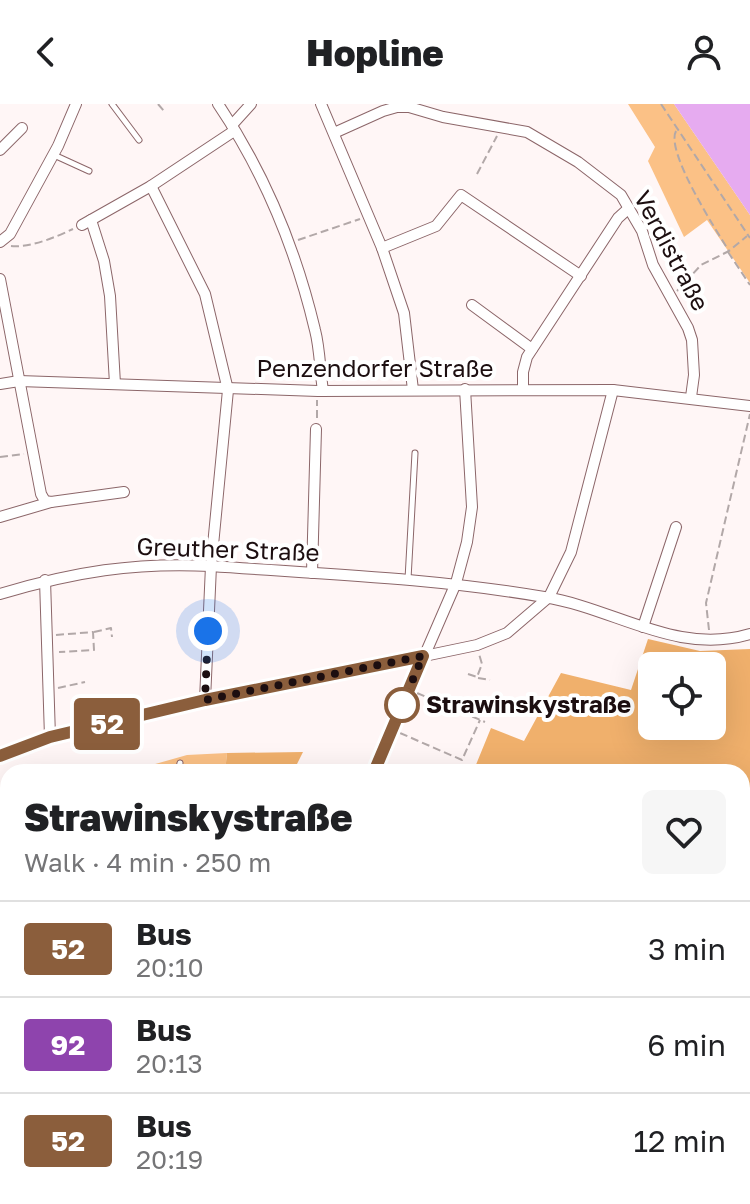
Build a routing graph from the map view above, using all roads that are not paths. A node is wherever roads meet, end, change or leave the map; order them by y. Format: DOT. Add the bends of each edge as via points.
graph roads {
  1 [pos="76,104"];
  2 [pos="112,104"];
  3 [pos="218,104"];
  4 [pos="251,104"];
  5 [pos="321,104"];
  6 [pos="22,128"];
  7 [pos="233,128"];
  8 [pos="334,133"];
  9 [pos="139,140"];
  10 [pos="0,150"];
  11 [pos="53,154"];
  12 [pos="89,171"];
  13 [pos="151,186"];
  14 [pos="629,208"];
  15 [pos="1,242"];
  16 [pos="382,248"];
  17 [pos="581,276"];
  18 [pos="0,279"];
  19 [pos="472,305"];
  20 [pos="532,349"];
  21 [pos="19,381"];
  22 [pos="0,384"];
  23 [pos="115,384"];
  24 [pos="465,389"];
  25 [pos="523,389"];
  26 [pos="228,390"];
  27 [pos="413,390"];
  28 [pos="613,390"];
  29 [pos="320,391"];
  30 [pos="691,397"];
  31 [pos="750,406"];
  32 [pos="316,429"];
  33 [pos="415,453"];
  34 [pos="124,492"];
  35 [pos="51,502"];
  36 [pos="0,517"];
  37 [pos="676,527"];
  38 [pos="211,566"];
  39 [pos="312,573"];
  40 [pos="45,580"];
  41 [pos="408,580"];
  42 [pos="456,583"];
  43 [pos="0,594"];
  44 [pos="549,597"];
  45 [pos="643,627"];
  46 [pos="750,634"];
  47 [pos="423,656"];
  48 [pos="205,700"];
  49 [pos="50,737"];
  50 [pos="0,756"];
  51 [pos="377,764"];
  1 -- 11 [label="street"];
  2 -- 9 [label="lane"];
  3 -- 7 [label="street"];
  4 -- 7 [label="street"];
  5 -- 8 [label="street"];
  6 -- 10 [label="street"];
  7 -- 13 [label="street"];
  7 -- 29 [label="street" via="267,186 289,243 316,332"];
  8 -- 14 [label="street, Verdistraße" via="397,107 527,132 578,162 621,195"];
  8 -- 16 [label="street"];
  11 -- 12 [label="lane"];
  11 -- 15 [label="street"];
  13 -- 23 [label="street" via="86,222 104,261"];
  13 -- 26 [label="street" via="205,294"];
  14 -- 17 [label="street"];
  14 -- 30 [label="street, Verdistraße" via="692,340"];
  16 -- 17 [label="street" via="436,226 461,195"];
  16 -- 27 [label="street" via="404,313"];
  17 -- 20 [label="street"];
  18 -- 21 [label="street"];
  19 -- 20 [label="street"];
  20 -- 25 [label="street"];
  21 -- 22 [label="street, Penzendorfer Straße"];
  21 -- 23 [label="street, Penzendorfer Straße"];
  21 -- 35 [label="street" via="41,494"];
  23 -- 26 [label="street, Penzendorfer Straße"];
  24 -- 25 [label="street, Penzendorfer Straße"];
  24 -- 27 [label="street, Penzendorfer Straße"];
  24 -- 42 [label="street" via="472,507"];
  25 -- 28 [label="street, Penzendorfer Straße"];
  26 -- 29 [label="street, Penzendorfer Straße"];
  26 -- 38 [label="street"];
  27 -- 29 [label="street, Penzendorfer Straße"];
  28 -- 30 [label="street, Penzendorfer Straße"];
  28 -- 44 [label="street" via="571,552"];
  30 -- 31 [label="street, Penzendorfer Straße"];
  32 -- 39 [label="street"];
  33 -- 41 [label="lane"];
  34 -- 35 [label="street"];
  35 -- 36 [label="street"];
  37 -- 45 [label="street"];
  38 -- 39 [label="street, Greuther Straße"];
  38 -- 40 [label="street, Greuther Straße" via="119,567"];
  38 -- 48 [label="street"];
  39 -- 41 [label="street, Greuther Straße"];
  40 -- 43 [label="street, Greuther Straße"];
  40 -- 49 [label="street"];
  41 -- 42 [label="street, Greuther Straße"];
  42 -- 44 [label="street, Greuther Straße"];
  42 -- 47 [label="street"];
  44 -- 45 [label="street, Greuther Straße"];
  44 -- 47 [label="street" via="507,633"];
  45 -- 46 [label="street, Greuther Straße" via="709,641"];
  47 -- 48 [label="street"];
  47 -- 51 [label="street"];
  48 -- 49 [label="street"];
  49 -- 50 [label="street"];
}
